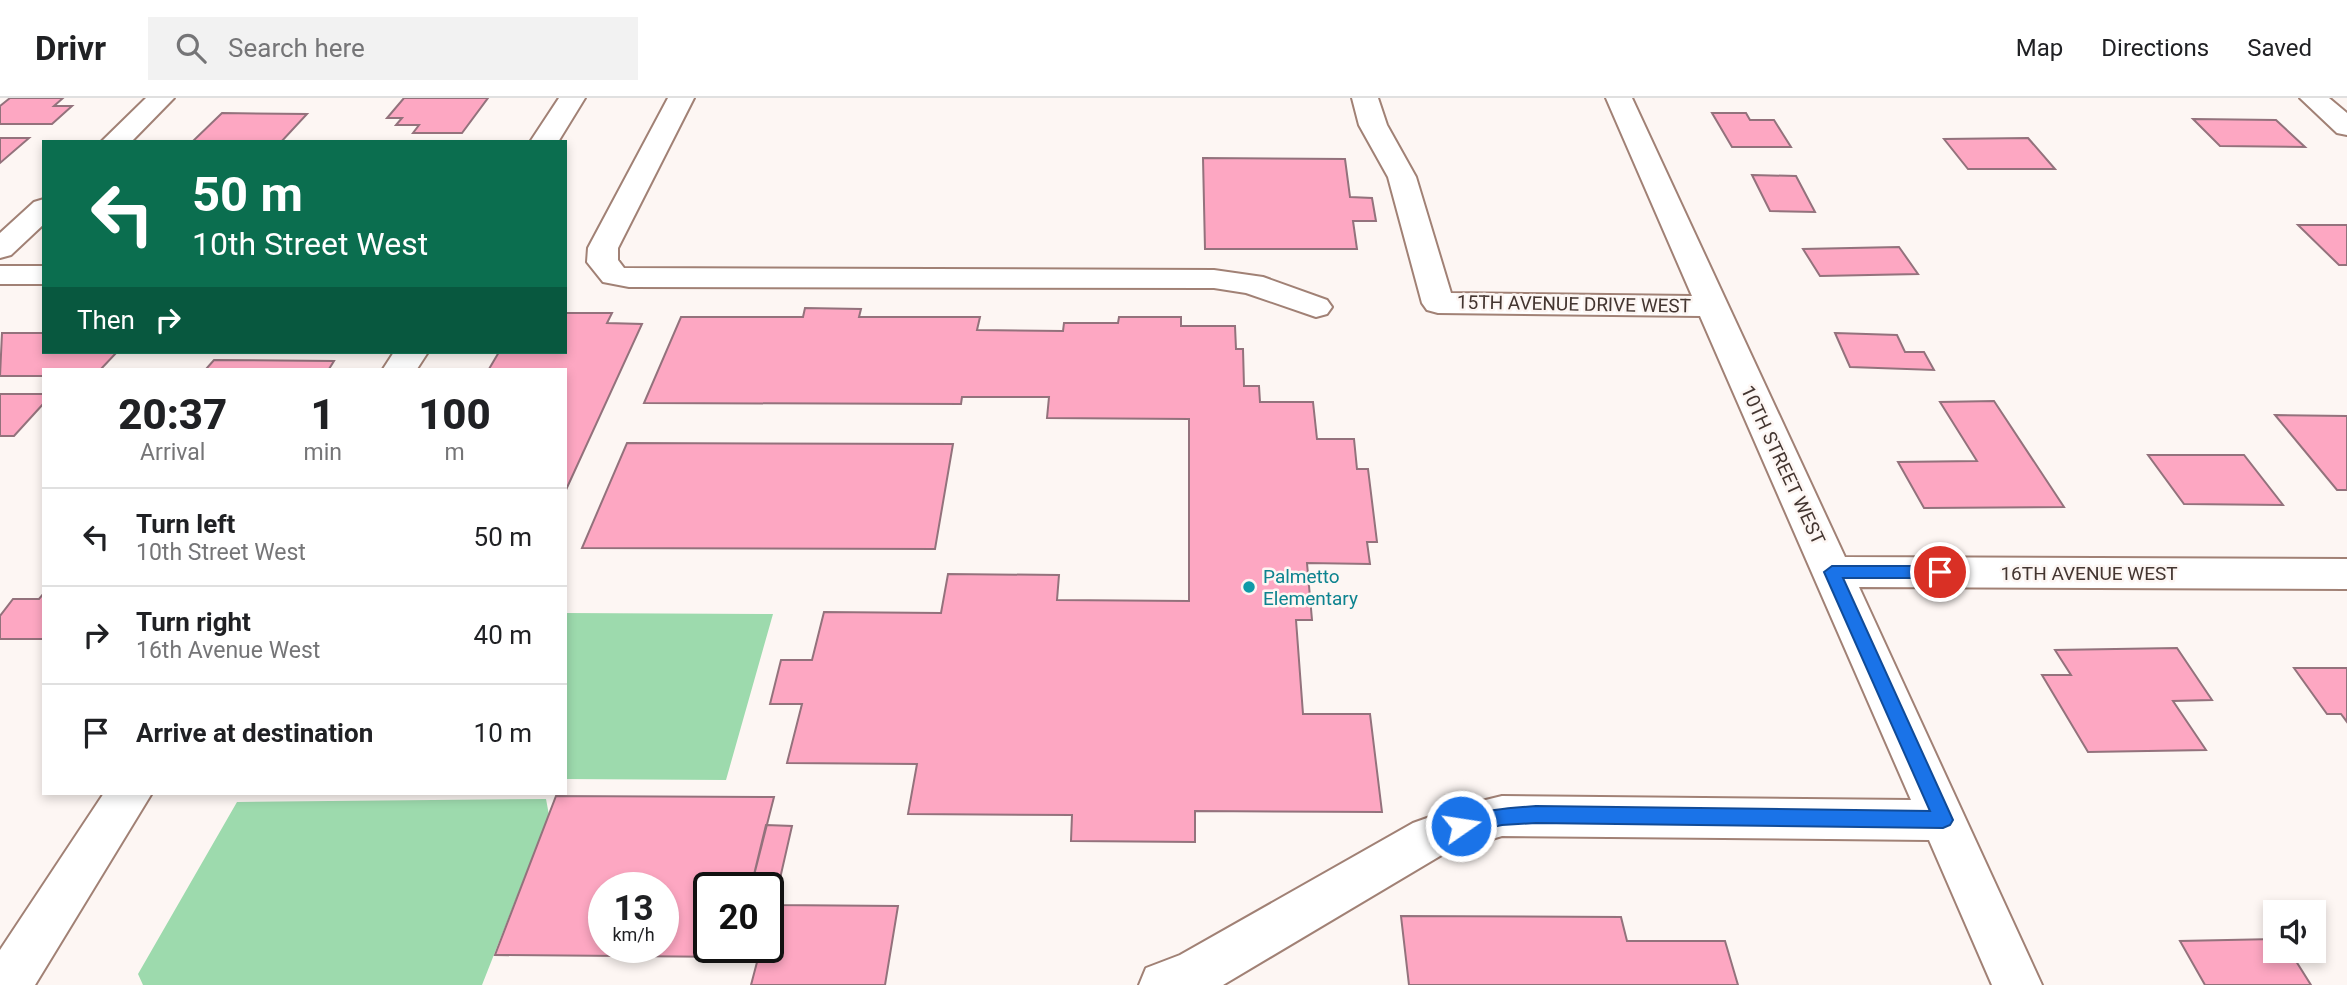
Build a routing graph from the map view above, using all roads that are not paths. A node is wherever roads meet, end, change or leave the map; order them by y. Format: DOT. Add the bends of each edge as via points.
graph roads {
  1 [pos="160,98"];
  2 [pos="572,98"];
  3 [pos="681,98"];
  4 [pos="1365,98"];
  5 [pos="1619,98"];
  6 [pos="2313,98"];
  7 [pos="2347,127"];
  8 [pos="117,140"];
  9 [pos="545,140"];
  10 [pos="42,210"];
  11 [pos="0,249"];
  12 [pos="0,275"];
  13 [pos="42,275"];
  14 [pos="1710,306"];
  15 [pos="1315,307"];
  16 [pos="1832,572"];
  17 [pos="2347,574"];
  18 [pos="128,795"];
  19 [pos="1943,820"];
  20 [pos="6,985"];
  21 [pos="1164,985"];
  22 [pos="2017,985"];
  1 -- 8 [label="street"];
  2 -- 9 [label="street"];
  3 -- 15 [label="street" via="603,248 602,262 614,275 1214,279 1252,284"];
  4 -- 14 [label="street, 15TH AVENUE DRIVE WEST" via="1373,125 1402,177 1438,303"];
  5 -- 14 [label="street, 10TH STREET WEST"];
  6 -- 7 [label="street"];
  10 -- 11 [label="street"];
  12 -- 13 [label="street"];
  14 -- 16 [label="street, 10TH STREET WEST"];
  16 -- 17 [label="street, 16TH AVENUE WEST"];
  16 -- 19 [label="street, 10TH STREET WEST"];
  18 -- 20 [label="street"];
  19 -- 21 [label="street" via="1502,816 1429,838 1193,975"];
  19 -- 22 [label="street, 10TH STREET WEST"];
}
